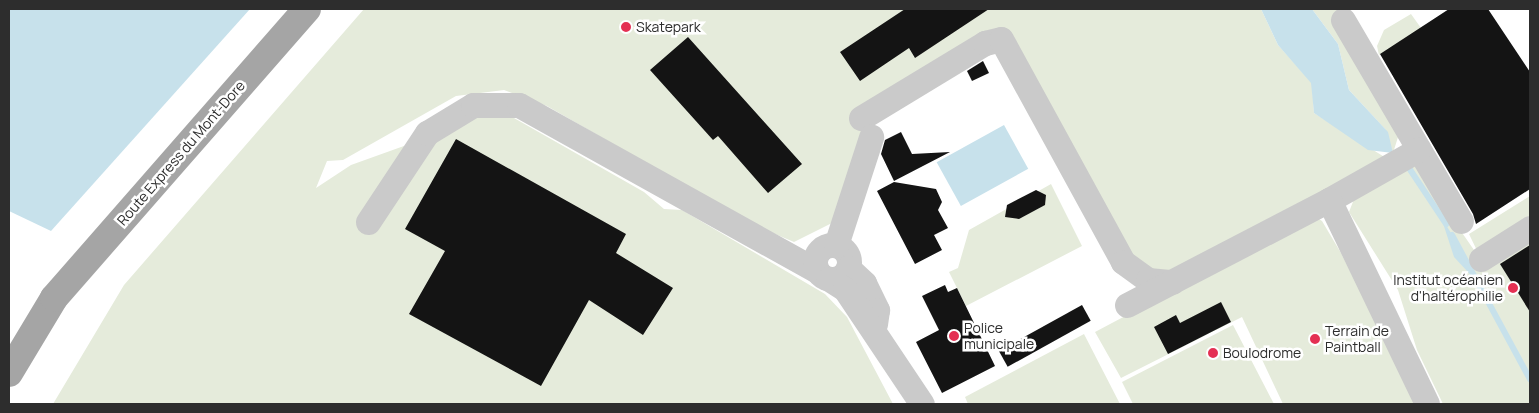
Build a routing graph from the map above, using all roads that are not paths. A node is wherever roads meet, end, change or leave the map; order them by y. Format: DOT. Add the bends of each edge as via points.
graph roads {
  1 [pos="307,9"];
  2 [pos="1343,20"];
  3 [pos="1419,149"];
  4 [pos="1329,200"];
  5 [pos="1461,221"];
  6 [pos="368,222"];
  7 [pos="1530,228"];
  8 [pos="1481,259"];
  9 [pos="829,263"];
  10 [pos="1172,282"];
  11 [pos="54,298"];
  12 [pos="1127,305"];
  13 [pos="9,335"];
  14 [pos="9,373"];
  15 [pos="922,404"];
  16 [pos="1427,404"];
  1 -- 11 [label="main road, Route Express du Mont-Dore"];
  2 -- 3 [label="street"];
  3 -- 4 [label="street"];
  3 -- 5 [label="street"];
  4 -- 10 [label="street"];
  4 -- 16 [label="street"];
  6 -- 9 [label="street" via="426,133 473,104 519,105 777,246 808,268"];
  7 -- 8 [label="street"];
  9 -- 10 [label="street" via="866,127 985,43 1001,40 1123,262 1148,280"];
  9 -- 15 [label="street"];
  10 -- 12 [label="street"];
  11 -- 13 [label="main road, Route Express du Mont-Dore"];
  11 -- 14 [label="main road, Route Express du Mont-Dore"];
}
